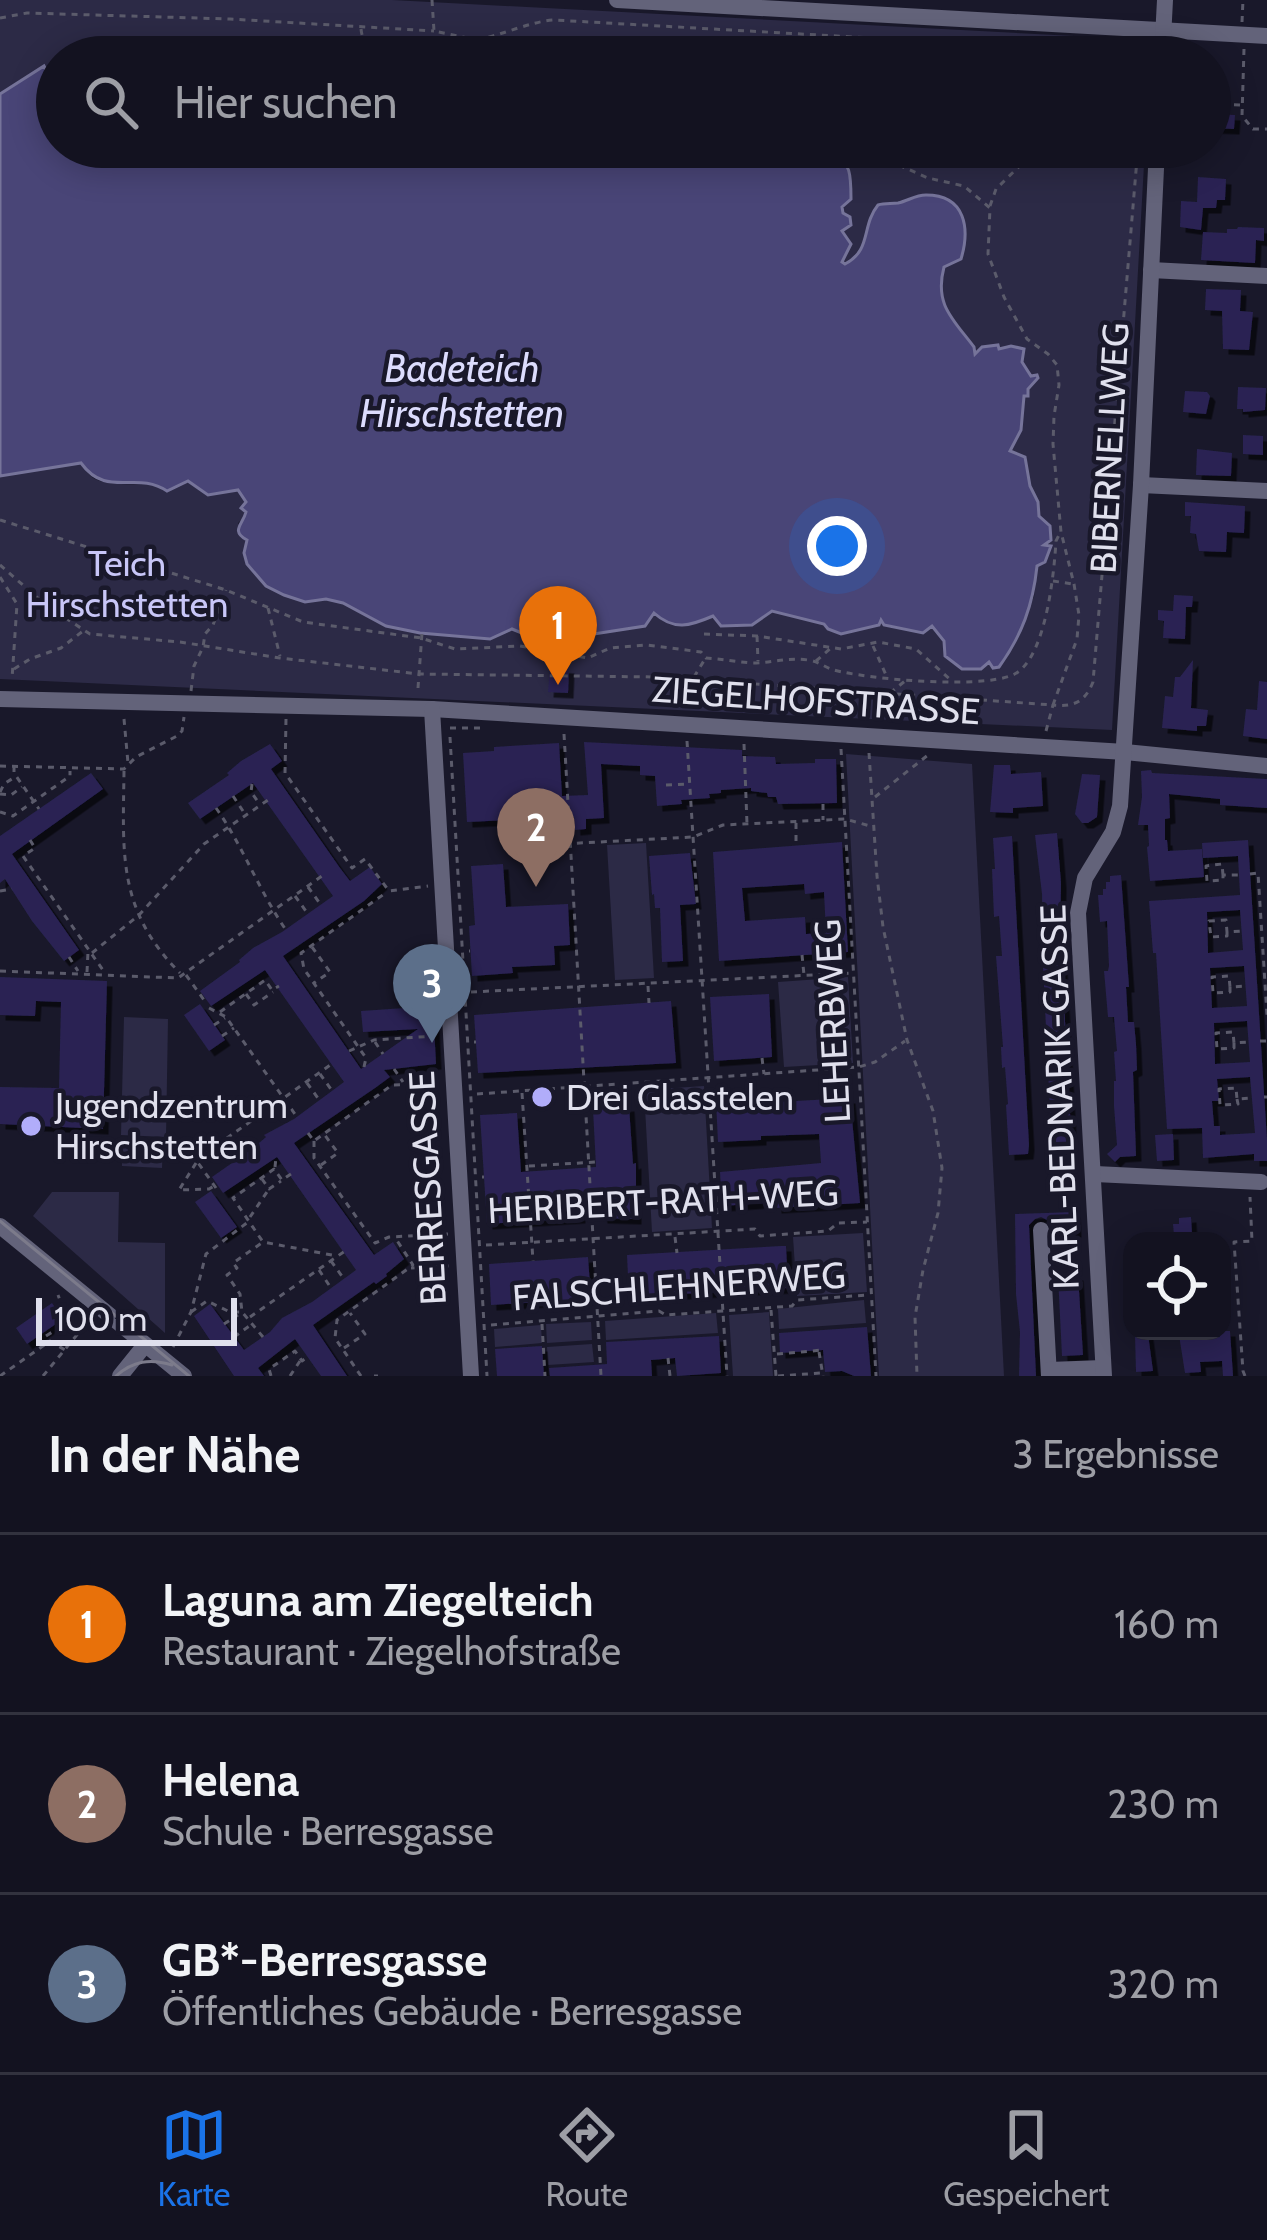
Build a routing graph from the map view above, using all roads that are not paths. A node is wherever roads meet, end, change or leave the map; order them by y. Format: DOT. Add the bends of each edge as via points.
graph roads {
  1 [pos="617,0"];
  2 [pos="1165,0"];
  3 [pos="1163,32"];
  4 [pos="1163,36"];
  5 [pos="1267,36"];
  6 [pos="1156,168"];
  7 [pos="1151,270"];
  8 [pos="1267,276"];
  9 [pos="1141,484"];
  10 [pos="1267,491"];
  11 [pos="0,699"];
  12 [pos="432,709"];
  13 [pos="1125,752"];
  14 [pos="1267,766"];
  15 [pos="1094,1174"];
  16 [pos="1255,1182"];
  17 [pos="0,1226"];
  18 [pos="1042,1229"];
  19 [pos="146,1345"];
  20 [pos="1104,1372"];
  21 [pos="1049,1373"];
  22 [pos="120,1376"];
  23 [pos="184,1376"];
  24 [pos="471,1376"];
  1 -- 3 [label="street"];
  2 -- 3 [label="street"];
  3 -- 4 [label="street"];
  3 -- 5 [label="street"];
  6 -- 7 [label="street, BIBERNELLWEG"];
  7 -- 8 [label="street"];
  7 -- 9 [label="street, BIBERNELLWEG"];
  9 -- 10 [label="street"];
  9 -- 13 [label="street, BIBERNELLWEG"];
  11 -- 12 [label="street, ZIEGELHOFSTRASSE"];
  12 -- 13 [label="street, ZIEGELHOFSTRASSE" via="563,726"];
  12 -- 24 [label="street, BERRESGASSE" via="462,993"];
  13 -- 14 [label="street, ZIEGELHOFSTRASSE"];
  13 -- 15 [label="street, KARL-BEDNARIK-GASSE" via="1118,820 1085,878 1078,913"];
  15 -- 16 [label="street"];
  15 -- 20 [label="street, KARL-BEDNARIK-GASSE"];
  17 -- 19 [label="street"];
  18 -- 21 [label="street"];
  19 -- 22 [label="street"];
  19 -- 23 [label="street"];
  20 -- 21 [label="street"];
}
